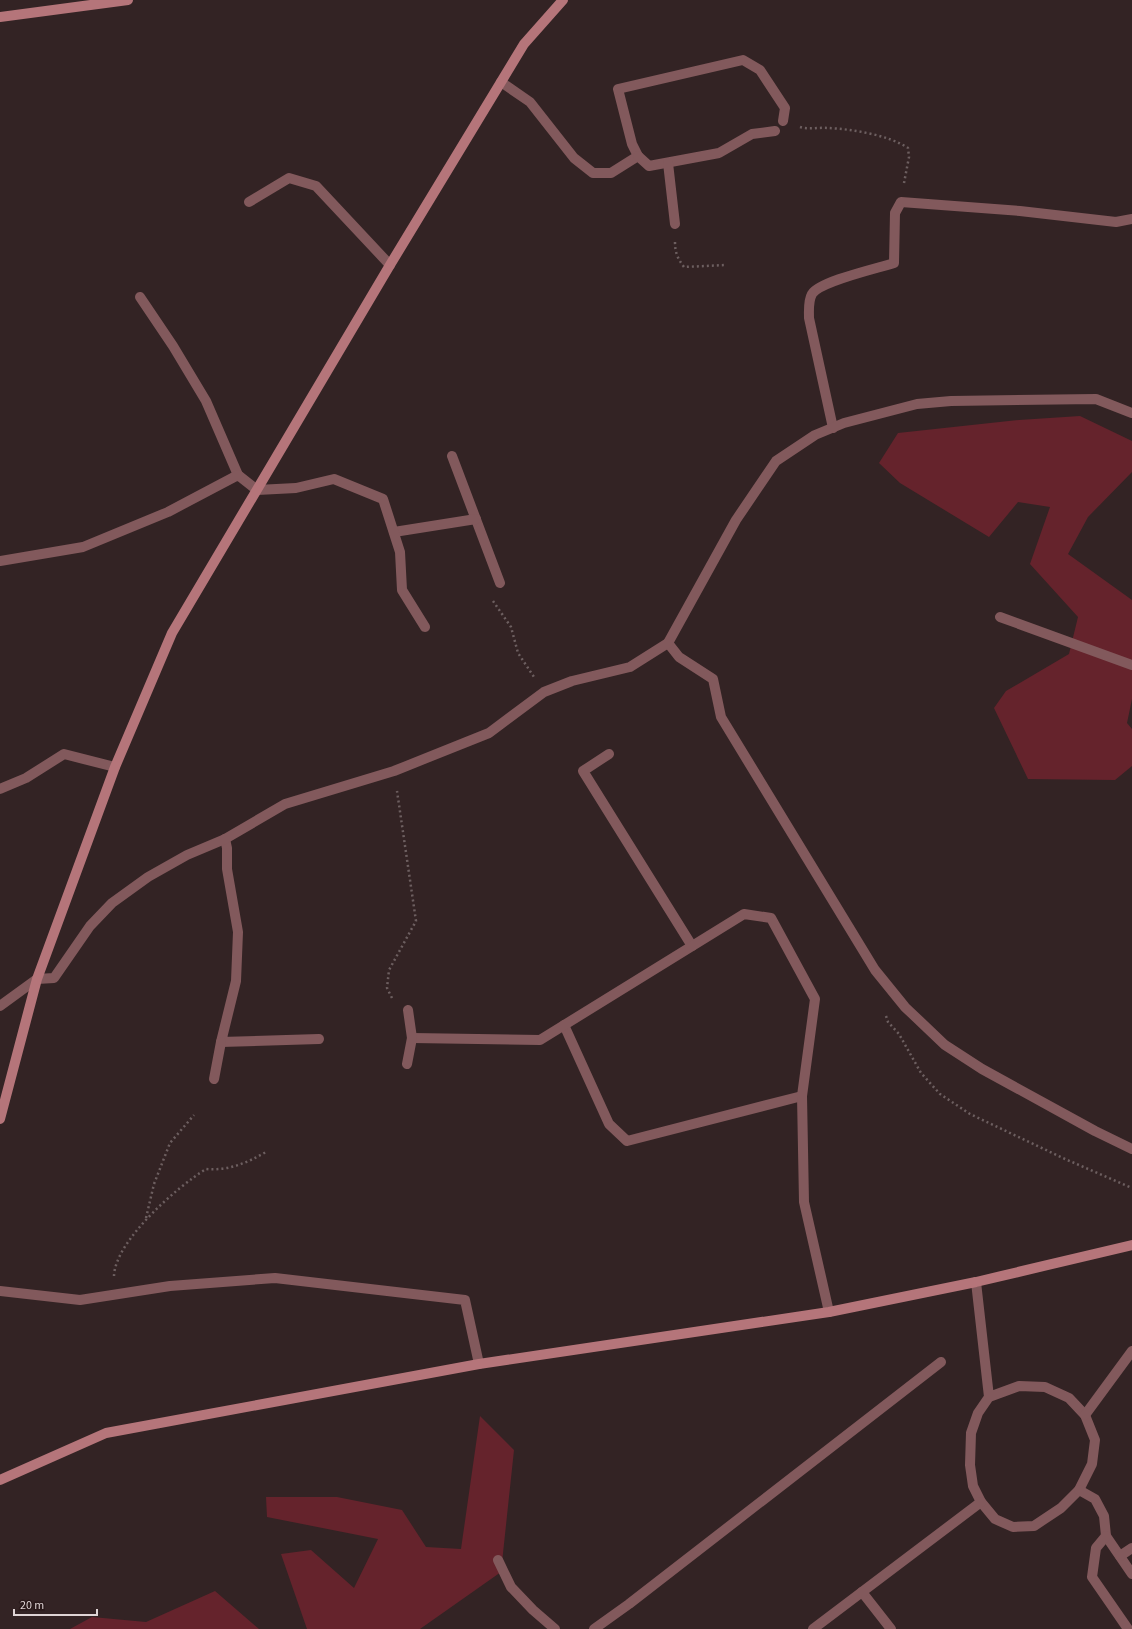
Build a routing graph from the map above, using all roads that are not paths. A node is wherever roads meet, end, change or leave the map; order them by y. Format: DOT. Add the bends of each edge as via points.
graph roads {
  1 [pos="128,0"];
  2 [pos="562,0"];
  3 [pos="0,17"];
  4 [pos="501,82"];
  5 [pos="783,121"];
  6 [pos="775,131"];
  7 [pos="638,156"];
  8 [pos="668,163"];
  9 [pos="249,202"];
  10 [pos="1132,218"];
  11 [pos="676,224"];
  12 [pos="390,265"];
  13 [pos="140,297"];
  14 [pos="1132,413"];
  15 [pos="833,428"];
  16 [pos="452,456"];
  17 [pos="238,476"];
  18 [pos="257,490"];
  19 [pos="476,519"];
  20 [pos="394,532"];
  21 [pos="0,560"];
  22 [pos="500,583"];
  23 [pos="1000,617"];
  24 [pos="425,627"];
  25 [pos="668,643"];
  26 [pos="1132,665"];
  27 [pos="609,754"];
  28 [pos="115,767"];
  29 [pos="0,789"];
  30 [pos="225,839"];
  31 [pos="692,946"];
  32 [pos="37,979"];
  33 [pos="0,1006"];
  34 [pos="408,1010"];
  35 [pos="564,1025"];
  36 [pos="412,1038"];
  37 [pos="319,1039"];
  38 [pos="221,1042"];
  39 [pos="407,1064"];
  40 [pos="214,1079"];
  41 [pos="802,1096"];
  42 [pos="0,1119"];
  43 [pos="1132,1149"];
  44 [pos="1132,1245"];
  45 [pos="976,1282"];
  46 [pos="0,1291"];
  47 [pos="829,1312"];
  48 [pos="1132,1351"];
  49 [pos="941,1362"];
  50 [pos="479,1364"];
  51 [pos="989,1398"];
  52 [pos="1085,1415"];
  53 [pos="0,1480"];
  54 [pos="1079,1490"];
  55 [pos="981,1502"];
  56 [pos="1106,1536"];
  57 [pos="1132,1548"];
  58 [pos="1120,1556"];
  59 [pos="498,1560"];
  60 [pos="1132,1574"];
  61 [pos="862,1592"];
  62 [pos="555,1629"];
  63 [pos="594,1629"];
  64 [pos="813,1629"];
  65 [pos="891,1629"];
  66 [pos="1128,1629"];
  1 -- 3 [label="street"];
  2 -- 4 [label="street" via="524,44"];
  4 -- 7 [label="street" via="530,102 574,158 593,173 611,172"];
  4 -- 12 [label="street"];
  5 -- 7 [label="street" via="785,108 760,70 743,60 618,89 632,144"];
  6 -- 8 [label="street" via="752,134 719,153"];
  7 -- 8 [label="street" via="649,166"];
  8 -- 11 [label="street"];
  9 -- 12 [label="street" via="289,178 316,186"];
  10 -- 15 [label="street" via="1116,222 1020,211 901,202 895,213 894,263 828,283 813,293 808,307"];
  12 -- 18 [label="street"];
  13 -- 17 [label="street" via="206,401"];
  14 -- 15 [label="street" via="1096,399 951,401 917,404"];
  15 -- 25 [label="street" via="815,435 776,461 736,520"];
  16 -- 19 [label="street"];
  17 -- 18 [label="street"];
  17 -- 21 [label="street" via="168,512 84,547"];
  18 -- 20 [label="street" via="296,488 334,479 384,499"];
  18 -- 28 [label="street" via="172,633"];
  19 -- 20 [label="street"];
  19 -- 22 [label="street"];
  20 -- 24 [label="street" via="400,552 402,590"];
  23 -- 26 [label="street"];
  25 -- 30 [label="street" via="630,667 572,681 544,692 488,733 394,771 285,804"];
  25 -- 43 [label="street" via="679,657 713,679 721,717 875,970 905,1008 945,1045 982,1069"];
  27 -- 31 [label="street" via="583,770"];
  28 -- 29 [label="street" via="64,754 26,778"];
  28 -- 32 [label="street"];
  30 -- 32 [label="street" via="174,862 112,903 90,926 54,978"];
  30 -- 38 [label="street" via="227,869 238,932 236,981"];
  31 -- 35 [label="street"];
  31 -- 41 [label="street" via="744,914 771,918 814,999"];
  32 -- 33 [label="street"];
  32 -- 42 [label="street"];
  34 -- 36 [label="street"];
  35 -- 36 [label="street" via="540,1040"];
  35 -- 41 [label="street" via="609,1124 627,1142"];
  36 -- 39 [label="street"];
  37 -- 38 [label="street"];
  38 -- 40 [label="street"];
  41 -- 47 [label="street" via="804,1202"];
  44 -- 45 [label="street"];
  45 -- 47 [label="street"];
  45 -- 51 [label="street"];
  46 -- 50 [label="street" via="80,1300 170,1286 276,1278 465,1300"];
  47 -- 50 [label="street"];
  48 -- 52 [label="street"];
  49 -- 63 [label="street"];
  50 -- 53 [label="street" via="106,1434"];
  51 -- 52 [label="street" via="1019,1386 1045,1387 1069,1398"];
  51 -- 55 [label="street" via="978,1413 971,1433 970,1465 973,1486"];
  52 -- 54 [label="street" via="1095,1440 1092,1464"];
  54 -- 55 [label="street" via="1061,1508 1034,1526 1013,1527 995,1519"];
  54 -- 56 [label="street" via="1095,1499 1104,1516"];
  55 -- 61 [label="street"];
  56 -- 58 [label="street"];
  56 -- 66 [label="street" via="1096,1548 1092,1577"];
  57 -- 58 [label="street"];
  58 -- 60 [label="street"];
  59 -- 62 [label="street" via="511,1587"];
  61 -- 64 [label="street"];
  61 -- 65 [label="street"];
}
